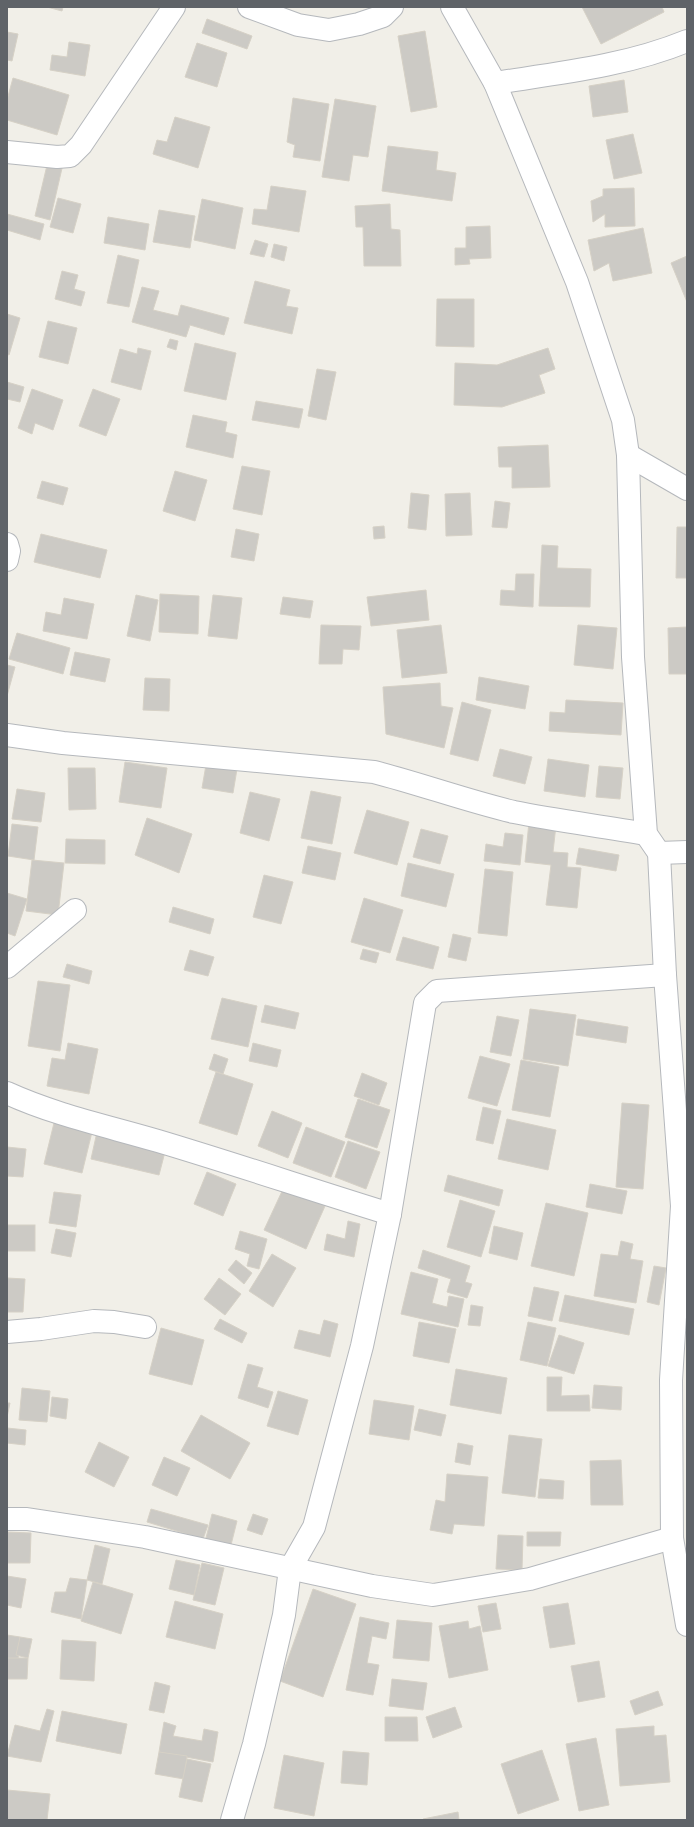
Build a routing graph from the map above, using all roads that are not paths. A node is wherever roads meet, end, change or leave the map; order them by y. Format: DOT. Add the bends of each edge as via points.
graph roads {
  1 [pos="174,7"];
  2 [pos="249,7"];
  3 [pos="392,7"];
  4 [pos="452,7"];
  5 [pos="687,41"];
  6 [pos="496,83"];
  7 [pos="7,152"];
  8 [pos="628,455"];
  9 [pos="687,489"];
  10 [pos="7,544"];
  11 [pos="7,560"];
  12 [pos="7,735"];
  13 [pos="646,834"];
  14 [pos="687,852"];
  15 [pos="659,853"];
  16 [pos="75,910"];
  17 [pos="7,967"];
  18 [pos="665,975"];
  19 [pos="7,1093"];
  20 [pos="390,1214"];
  21 [pos="682,1293"];
  22 [pos="144,1327"];
  23 [pos="7,1332"];
  24 [pos="7,1519"];
  25 [pos="672,1538"];
  26 [pos="290,1569"];
  27 [pos="687,1626"];
  28 [pos="232,1820"];
  1 -- 7 [label="street" via="81,145 70,156"];
  2 -- 3 [label="street" via="298,25 329,30 383,16"];
  4 -- 6 [label="street"];
  5 -- 6 [label="street" via="663,51 614,63"];
  6 -- 8 [label="street" via="577,282 623,420"];
  8 -- 9 [label="street"];
  8 -- 13 [label="street" via="633,656"];
  10 -- 11 [label="street"];
  12 -- 13 [label="street" via="63,743 374,772 515,812"];
  13 -- 15 [label="street"];
  14 -- 15 [label="street"];
  15 -- 18 [label="street"];
  16 -- 17 [label="street"];
  18 -- 20 [label="street" via="437,990 425,1003"];
  18 -- 21 [label="street" via="682,1206"];
  19 -- 20 [label="street" via="26,1102 91,1123 158,1141"];
  20 -- 26 [label="street" via="362,1346 316,1520"];
  21 -- 25 [label="street" via="671,1380"];
  22 -- 23 [label="street" via="94,1321"];
  24 -- 26 [label="street" via="27,1519 145,1537"];
  25 -- 26 [label="street" via="530,1579 433,1595 372,1586"];
  25 -- 27 [label="street"];
  26 -- 28 [label="street" via="280,1631 254,1744"];
}
